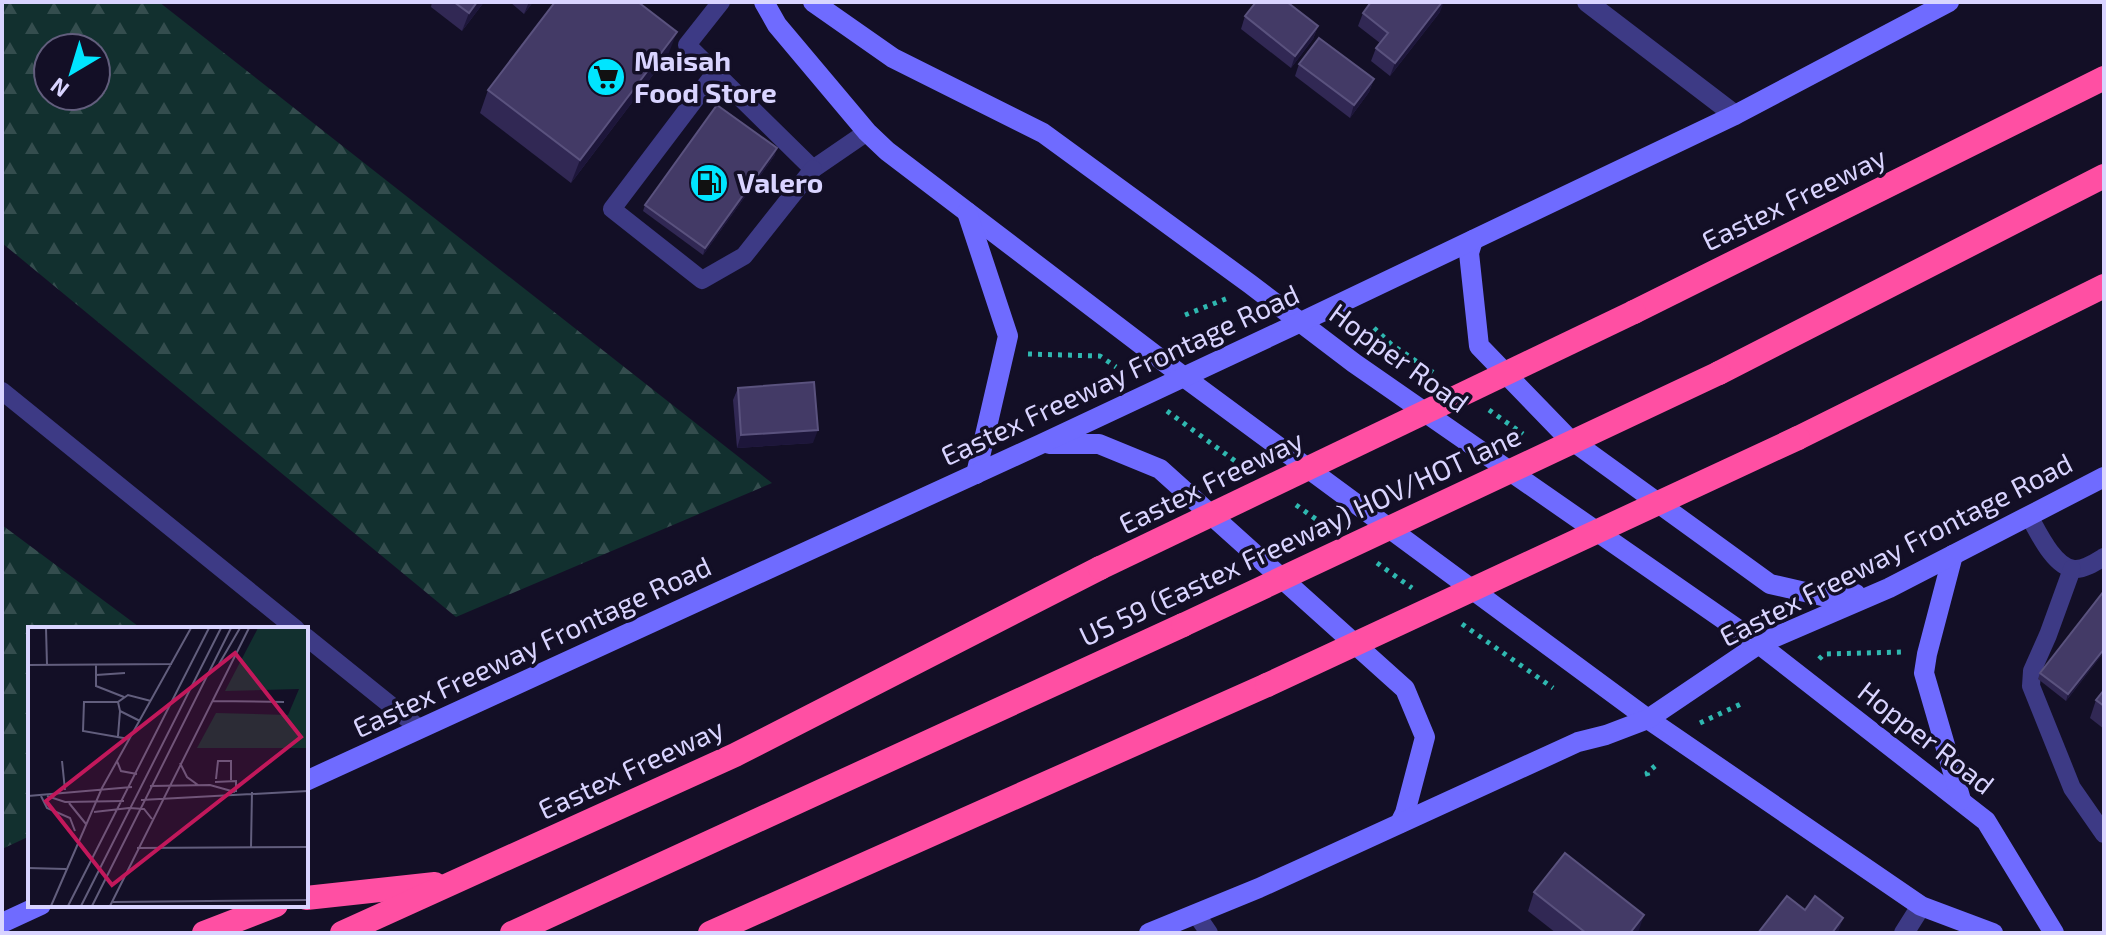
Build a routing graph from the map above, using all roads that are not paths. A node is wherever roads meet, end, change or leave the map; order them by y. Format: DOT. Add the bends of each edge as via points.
graph roads {
  1 [pos="721,2"];
  2 [pos="764,2"];
  3 [pos="813,2"];
  4 [pos="1587,2"];
  5 [pos="1949,2"];
  6 [pos="715,73"];
  7 [pos="2104,78"];
  8 [pos="1735,115"];
  9 [pos="867,132"];
  10 [pos="813,169"];
  11 [pos="2104,176"];
  12 [pos="967,212"];
  13 [pos="1473,240"];
  14 [pos="2104,286"];
  15 [pos="1301,322"];
  16 [pos="1184,377"];
  17 [pos="2,391"];
  18 [pos="1041,444"];
  19 [pos="976,474"];
  20 [pos="2104,477"];
  21 [pos="2029,516"];
  22 [pos="1953,555"];
  23 [pos="2104,557"];
  24 [pos="2072,569"];
  25 [pos="1889,588"];
  26 [pos="294,627"];
  27 [pos="308,639"];
  28 [pos="1759,644"];
  29 [pos="1648,719"];
  30 [pos="419,728"];
  31 [pos="308,780"];
  32 [pos="1961,800"];
  33 [pos="1400,823"];
  34 [pos="2104,834"];
  35 [pos="457,882"];
  36 [pos="308,898"];
  37 [pos="1921,906"];
  38 [pos="37,907"];
  39 [pos="271,907"];
  40 [pos="759,910"];
  41 [pos="1196,914"];
  42 [pos="2,923"];
  43 [pos="204,933"];
  44 [pos="342,933"];
  45 [pos="512,933"];
  46 [pos="710,933"];
  47 [pos="717,933"];
  48 [pos="1149,933"];
  49 [pos="1209,933"];
  50 [pos="1904,933"];
  51 [pos="1993,933"];
  52 [pos="2054,933"];
  1 -- 6 [label="lane" via="681,41"];
  2 -- 9 [label="main road" via="777,25"];
  3 -- 15 [label="main road, Hopper Road" via="893,58 1043,133"];
  4 -- 8 [label="street"];
  5 -- 8 [label="main road, Eastex Freeway Frontage Road"];
  6 -- 10 [label="lane"];
  6 -- 10 [label="lane" via="612,209 702,280 744,256"];
  7 -- 35 [label="highway, Eastex Freeway, bridge" via="1634,312 1100,568 735,755"];
  8 -- 13 [label="main road, Eastex Freeway Frontage Road"];
  9 -- 10 [label="lane"];
  9 -- 12 [label="main road"];
  11 -- 45 [label="highway, US 59 (Eastex Freeway) HOV/HOT lane, bridge" via="1719,373"];
  12 -- 16 [label="main road"];
  12 -- 19 [label="main road" via="1008,336"];
  13 -- 15 [label="main road, Eastex Freeway Frontage Road"];
  13 -- 25 [label="main road" via="1469,253 1479,346 1567,437 1770,584 1831,598"];
  14 -- 40 [label="highway, bridge" via="1798,438 1267,685"];
  15 -- 16 [label="main road, Eastex Freeway Frontage Road"];
  15 -- 28 [label="main road, Hopper Road"];
  16 -- 18 [label="main road, Eastex Freeway Frontage Road"];
  16 -- 29 [label="main road"];
  17 -- 26 [label="lane"];
  18 -- 19 [label="main road, Eastex Freeway Frontage Road"];
  18 -- 33 [label="main road" via="1099,444 1160,469 1405,689 1425,737"];
  19 -- 30 [label="main road, Eastex Freeway Frontage Road"];
  20 -- 21 [label="main road, Eastex Freeway Frontage Road"];
  21 -- 22 [label="main road, Eastex Freeway Frontage Road"];
  21 -- 24 [label="lane" via="2049,551"];
  22 -- 25 [label="main road, Eastex Freeway Frontage Road"];
  22 -- 32 [label="main road" via="1924,673"];
  23 -- 24 [label="lane"];
  24 -- 34 [label="lane" via="2032,671 2031,686 2072,788"];
  25 -- 28 [label="main road, Eastex Freeway Frontage Road"];
  27 -- 30 [label="lane"];
  28 -- 29 [label="main road, Eastex Freeway Frontage Road"];
  28 -- 32 [label="main road, Hopper Road"];
  29 -- 33 [label="main road, Eastex Freeway Frontage Road" via="1578,742"];
  29 -- 37 [label="main road"];
  30 -- 31 [label="main road, Eastex Freeway Frontage Road"];
  32 -- 52 [label="main road, Hopper Road" via="1986,821"];
  33 -- 41 [label="main road, Eastex Freeway Frontage Road"];
  35 -- 36 [label="highway"];
  35 -- 44 [label="highway, Eastex Freeway"];
  37 -- 50 [label="street"];
  37 -- 51 [label="main road"];
  38 -- 42 [label="main road"];
  39 -- 43 [label="highway"];
  40 -- 46 [label="highway"];
  40 -- 47 [label="highway"];
  41 -- 48 [label="main road, Eastex Freeway Frontage Road"];
  41 -- 49 [label="lane"];
}
